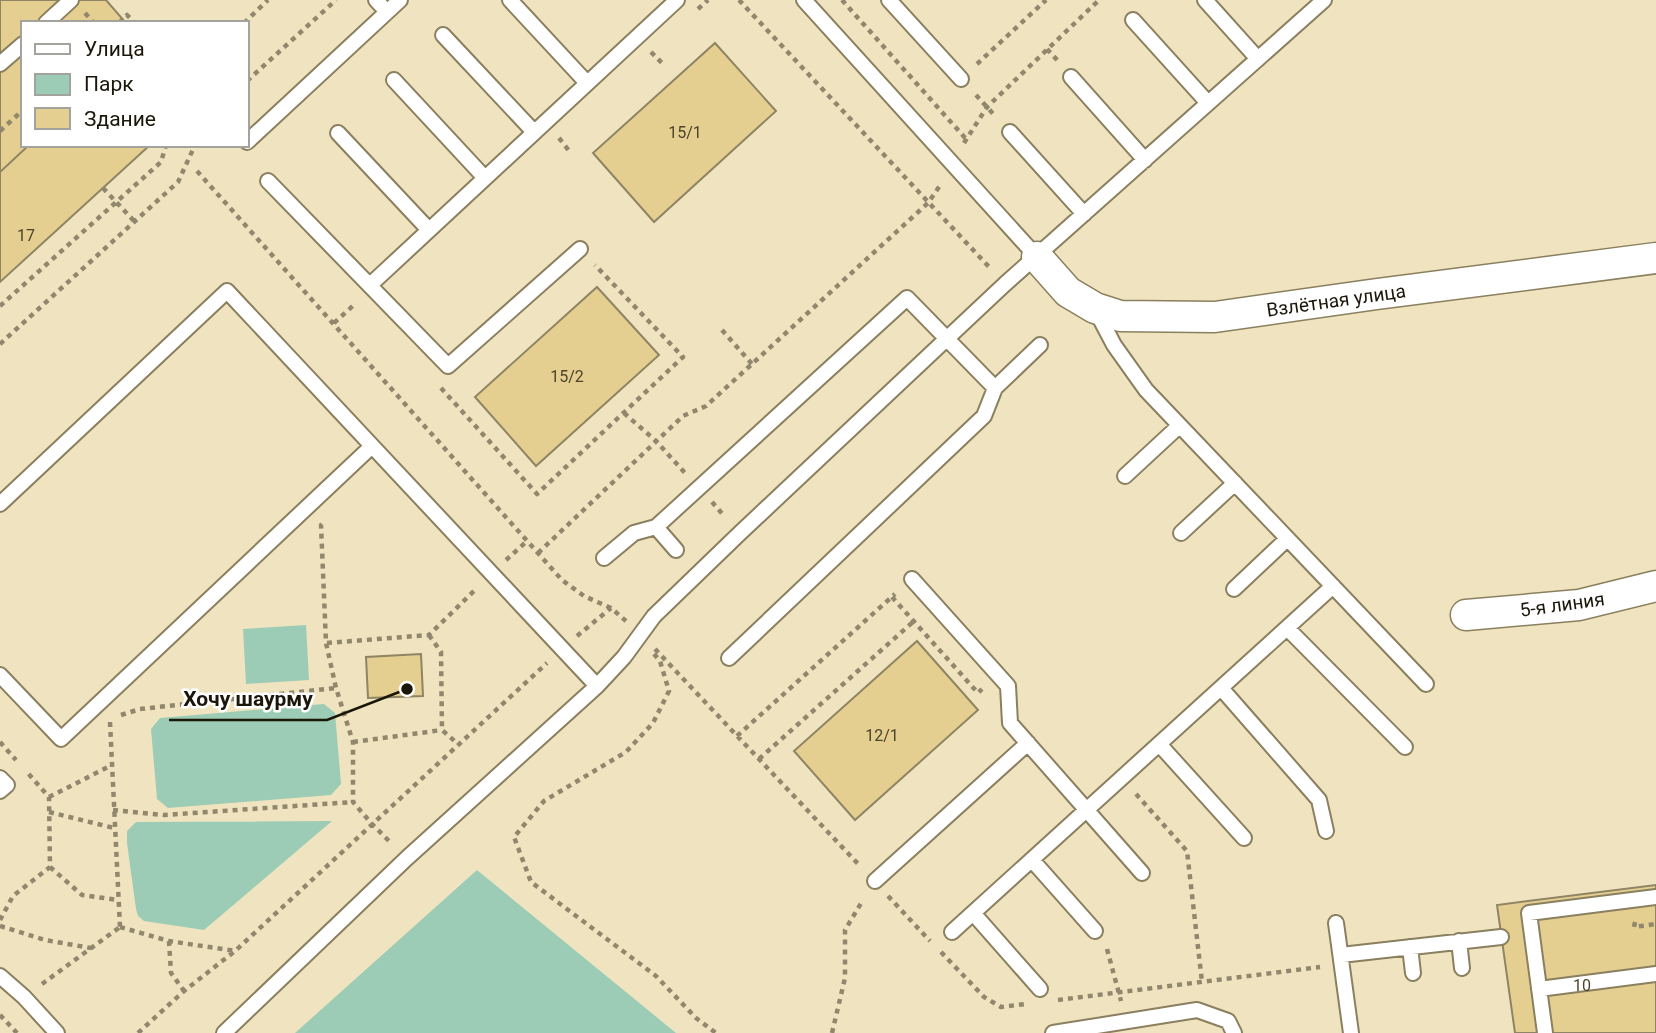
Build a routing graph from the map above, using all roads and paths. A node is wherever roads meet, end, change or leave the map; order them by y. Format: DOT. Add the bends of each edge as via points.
graph roads {
  1 [pos="71,0"];
  2 [pos="268,0"];
  3 [pos="336,0"];
  4 [pos="376,0"];
  5 [pos="400,0"];
  6 [pos="510,0"];
  7 [pos="677,0"];
  8 [pos="739,0"];
  9 [pos="804,0"];
  10 [pos="842,0"];
  11 [pos="889,0"];
  12 [pos="1046,0"];
  13 [pos="1099,0"];
  14 [pos="1205,0"];
  15 [pos="1324,0"];
  16 [pos="387,12"];
  17 [pos="1133,20"];
  18 [pos="48,21"];
  19 [pos="246,21"];
  20 [pos="443,35"];
  21 [pos="21,46"];
  22 [pos="650,51"];
  23 [pos="1258,59"];
  24 [pos="0,64"];
  25 [pos="664,65"];
  26 [pos="1071,77"];
  27 [pos="961,79"];
  28 [pos="248,80"];
  29 [pos="394,80"];
  30 [pos="587,83"];
  31 [pos="1208,103"];
  32 [pos="987,107"];
  33 [pos="21,112"];
  34 [pos="0,131"];
  35 [pos="534,132"];
  36 [pos="1010,132"];
  37 [pos="338,133"];
  38 [pos="557,134"];
  39 [pos="966,139"];
  40 [pos="248,141"];
  41 [pos="165,147"];
  42 [pos="194,147"];
  43 [pos="570,152"];
  44 [pos="1145,160"];
  45 [pos="954,166"];
  46 [pos="197,171"];
  47 [pos="485,178"];
  48 [pos="268,181"];
  49 [pos="103,188"];
  50 [pos="116,202"];
  51 [pos="928,203"];
  52 [pos="1084,214"];
  53 [pos="135,222"];
  54 [pos="429,230"];
  55 [pos="580,249"];
  56 [pos="1037,257"];
  57 [pos="1656,258"];
  58 [pos="1005,284"];
  59 [pos="370,285"];
  60 [pos="0,306"];
  61 [pos="1095,308"];
  62 [pos="722,330"];
  63 [pos="947,338"];
  64 [pos="0,344"];
  65 [pos="1040,345"];
  66 [pos="752,363"];
  67 [pos="440,387"];
  68 [pos="995,388"];
  69 [pos="1180,426"];
  70 [pos="372,446"];
  71 [pos="1125,476"];
  72 [pos="1235,483"];
  73 [pos="0,504"];
  74 [pos="331,517"];
  75 [pos="656,527"];
  76 [pos="1181,533"];
  77 [pos="1287,539"];
  78 [pos="526,541"];
  79 [pos="676,550"];
  80 [pos="538,552"];
  81 [pos="604,558"];
  82 [pos="492,573"];
  83 [pos="912,579"];
  84 [pos="1333,586"];
  85 [pos="1656,586"];
  86 [pos="1234,589"];
  87 [pos="611,607"];
  88 [pos="1466,615"];
  89 [pos="914,621"];
  90 [pos="1287,628"];
  91 [pos="640,633"];
  92 [pos="429,635"];
  93 [pos="327,643"];
  94 [pos="562,650"];
  95 [pos="729,658"];
  96 [pos="0,675"];
  97 [pos="1426,684"];
  98 [pos="597,685"];
  99 [pos="336,688"];
  100 [pos="1221,688"];
  101 [pos="120,715"];
  102 [pos="110,719"];
  103 [pos="442,730"];
  104 [pos="737,736"];
  105 [pos="0,742"];
  106 [pos="353,742"];
  107 [pos="1028,743"];
  108 [pos="458,744"];
  109 [pos="1159,744"];
  110 [pos="1405,747"];
  111 [pos="759,759"];
  112 [pos="16,760"];
  113 [pos="112,765"];
  114 [pos="25,769"];
  115 [pos="0,778"];
  116 [pos="1122,778"];
  117 [pos="0,791"];
  118 [pos="50,797"];
  119 [pos="353,802"];
  120 [pos="113,810"];
  121 [pos="1087,810"];
  122 [pos="50,812"];
  123 [pos="372,824"];
  124 [pos="114,828"];
  125 [pos="1326,831"];
  126 [pos="1244,838"];
  127 [pos="407,858"];
  128 [pos="1032,860"];
  129 [pos="50,867"];
  130 [pos="1142,873"];
  131 [pos="875,881"];
  132 [pos="1656,897"];
  133 [pos="119,900"];
  134 [pos="973,913"];
  135 [pos="0,920"];
  136 [pos="1336,923"];
  137 [pos="0,926"];
  138 [pos="120,927"];
  139 [pos="1094,931"];
  140 [pos="952,932"];
  141 [pos="1501,937"];
  142 [pos="169,941"];
  143 [pos="1459,941"];
  144 [pos="1410,947"];
  145 [pos="92,948"];
  146 [pos="235,951"];
  147 [pos="1341,959"];
  148 [pos="1462,968"];
  149 [pos="1413,973"];
  150 [pos="1656,974"];
  151 [pos="0,976"];
  152 [pos="1202,982"];
  153 [pos="1040,989"];
  154 [pos="1539,989"];
  155 [pos="184,991"];
  156 [pos="1119,992"];
  157 [pos="24,997"];
  158 [pos="1054,1000"];
  159 [pos="1027,1004"];
  160 [pos="0,1015"];
  161 [pos="1125,1021"];
  162 [pos="17,1033"];
  163 [pos="57,1033"];
  164 [pos="138,1033"];
  165 [pos="224,1033"];
  166 [pos="716,1033"];
  167 [pos="832,1033"];
  168 [pos="1053,1033"];
  169 [pos="1234,1033"];
  170 [pos="1351,1033"];
  171 [pos="1545,1033"];
  1 -- 18 [label="lane"];
  2 -- 19 [label="path"];
  3 -- 28 [label="path"];
  4 -- 16 [label="lane"];
  5 -- 16 [label="lane"];
  6 -- 30 [label="lane"];
  7 -- 30 [label="lane"];
  8 -- 51 [label="path"];
  9 -- 45 [label="lane"];
  10 -- 39 [label="path"];
  11 -- 27 [label="lane"];
  12 -- 27 [label="path"];
  13 -- 32 [label="path"];
  14 -- 23 [label="lane"];
  15 -- 23 [label="lane"];
  16 -- 40 [label="lane"];
  17 -- 31 [label="lane"];
  20 -- 35 [label="lane"];
  21 -- 24 [label="lane"];
  22 -- 25 [label="path"];
  23 -- 31 [label="lane"];
  26 -- 44 [label="lane"];
  27 -- 32 [label="path"];
  29 -- 47 [label="lane"];
  30 -- 35 [label="lane"];
  31 -- 44 [label="lane"];
  32 -- 36 [label="path"];
  32 -- 39 [label="path"];
  33 -- 34 [label="path"];
  35 -- 47 [label="lane"];
  36 -- 52 [label="lane"];
  37 -- 54 [label="lane"];
  38 -- 43 [label="path"];
  39 -- 45 [label="path"];
  41 -- 50 [label="path" via="161,162"];
  42 -- 53 [label="path" via="178,182"];
  44 -- 52 [label="lane"];
  45 -- 51 [label="path"];
  45 -- 56 [label="lane"];
  46 -- 78 [label="path"];
  47 -- 54 [label="lane"];
  48 -- 59 [label="lane"];
  49 -- 50 [label="path"];
  50 -- 53 [label="path"];
  50 -- 60 [label="path"];
  51 -- 58 [label="path"];
  51 -- 66 [label="path"];
  52 -- 56 [label="lane"];
  53 -- 64 [label="path"];
  54 -- 59 [label="lane"];
  55 -- 59 [label="lane" via="448,366"];
  55 -- 67 [label="path" via="683,357 537,494"];
  56 -- 58 [label="lane"];
  56 -- 61 [label="street, Взлётная улица" via="1068,292"];
  57 -- 61 [label="street, Взлётная улица" via="1215,317 1120,316"];
  58 -- 63 [label="lane"];
  61 -- 69 [label="lane" via="1146,390"];
  62 -- 66 [label="path"];
  63 -- 68 [label="lane"];
  63 -- 75 [label="lane" via="907,298"];
  63 -- 91 [label="lane"];
  65 -- 68 [label="lane"];
  66 -- 80 [label="path" via="706,406 683,416"];
  68 -- 95 [label="lane" via="984,416"];
  69 -- 71 [label="lane"];
  69 -- 72 [label="lane"];
  70 -- 73 [label="lane" via="227,291"];
  70 -- 82 [label="lane"];
  70 -- 96 [label="lane" via="61,739"];
  72 -- 76 [label="lane"];
  72 -- 77 [label="lane"];
  74 -- 93 [label="path" via="321,526"];
  75 -- 79 [label="lane"];
  75 -- 81 [label="lane" via="634,533"];
  77 -- 84 [label="lane"];
  77 -- 86 [label="lane"];
  78 -- 80 [label="path"];
  78 -- 82 [label="path"];
  80 -- 87 [label="path" via="562,580"];
  82 -- 92 [label="path"];
  82 -- 94 [label="lane"];
  83 -- 104 [label="path"];
  83 -- 107 [label="lane" via="1008,686 1010,723"];
  84 -- 90 [label="lane"];
  84 -- 97 [label="lane"];
  85 -- 88 [label="street, 5-я линия" via="1579,605"];
  87 -- 91 [label="path"];
  87 -- 94 [label="path"];
  89 -- 111 [label="path"];
  90 -- 100 [label="lane"];
  90 -- 110 [label="lane"];
  91 -- 98 [label="lane"];
  91 -- 104 [label="path"];
  91 -- 166 [label="path" via="660,661 669,691 653,723 626,752 544,801 514,837 531,881 656,976"];
  92 -- 93 [label="path"];
  92 -- 103 [label="path" via="441,652"];
  93 -- 99 [label="path"];
  94 -- 98 [label="lane"];
  94 -- 108 [label="path"];
  98 -- 127 [label="lane"];
  99 -- 101 [label="path"];
  99 -- 106 [label="path"];
  100 -- 109 [label="lane"];
  100 -- 125 [label="lane" via="1319,800"];
  102 -- 113 [label="path"];
  103 -- 106 [label="path"];
  103 -- 108 [label="path"];
  104 -- 111 [label="path"];
  105 -- 112 [label="path"];
  106 -- 119 [label="path"];
  107 -- 121 [label="lane"];
  107 -- 131 [label="lane"];
  108 -- 123 [label="path"];
  109 -- 116 [label="lane"];
  109 -- 126 [label="lane"];
  111 -- 131 [label="path"];
  113 -- 118 [label="path"];
  113 -- 120 [label="path"];
  114 -- 118 [label="path"];
  115 -- 117 [label="lane" via="7,785"];
  116 -- 121 [label="lane"];
  116 -- 152 [label="path" via="1187,852"];
  118 -- 122 [label="path"];
  119 -- 120 [label="path" via="164,815"];
  119 -- 123 [label="path"];
  120 -- 124 [label="path"];
  121 -- 128 [label="lane"];
  121 -- 130 [label="lane"];
  122 -- 124 [label="path"];
  122 -- 129 [label="path"];
  123 -- 127 [label="path"];
  123 -- 146 [label="path"];
  124 -- 133 [label="path"];
  127 -- 165 [label="lane"];
  128 -- 134 [label="lane"];
  128 -- 139 [label="lane"];
  129 -- 133 [label="path" via="82,895"];
  129 -- 135 [label="path" via="13,896"];
  131 -- 159 [label="path" via="984,997 1001,1007"];
  131 -- 167 [label="path" via="845,930 845,978"];
  132 -- 154 [label="lane" via="1529,914"];
  133 -- 138 [label="path"];
  134 -- 140 [label="lane"];
  134 -- 153 [label="lane"];
  136 -- 147 [label="lane"];
  137 -- 145 [label="path"];
  138 -- 142 [label="path"];
  138 -- 145 [label="path"];
  139 -- 156 [label="path" via="1105,945"];
  141 -- 143 [label="lane"];
  142 -- 146 [label="path"];
  142 -- 155 [label="path" via="171,972"];
  143 -- 144 [label="lane"];
  143 -- 148 [label="lane"];
  144 -- 147 [label="lane"];
  144 -- 149 [label="lane"];
  145 -- 157 [label="path"];
  146 -- 155 [label="path"];
  147 -- 152 [label="path"];
  147 -- 170 [label="lane"];
  150 -- 154 [label="lane"];
  151 -- 157 [label="lane"];
  152 -- 156 [label="path"];
  154 -- 171 [label="lane"];
  155 -- 164 [label="path"];
  156 -- 158 [label="path"];
  156 -- 161 [label="path"];
  157 -- 163 [label="lane"];
  160 -- 162 [label="path"];
  161 -- 168 [label="lane"];
  161 -- 169 [label="lane" via="1197,1010 1228,1021"];
}
